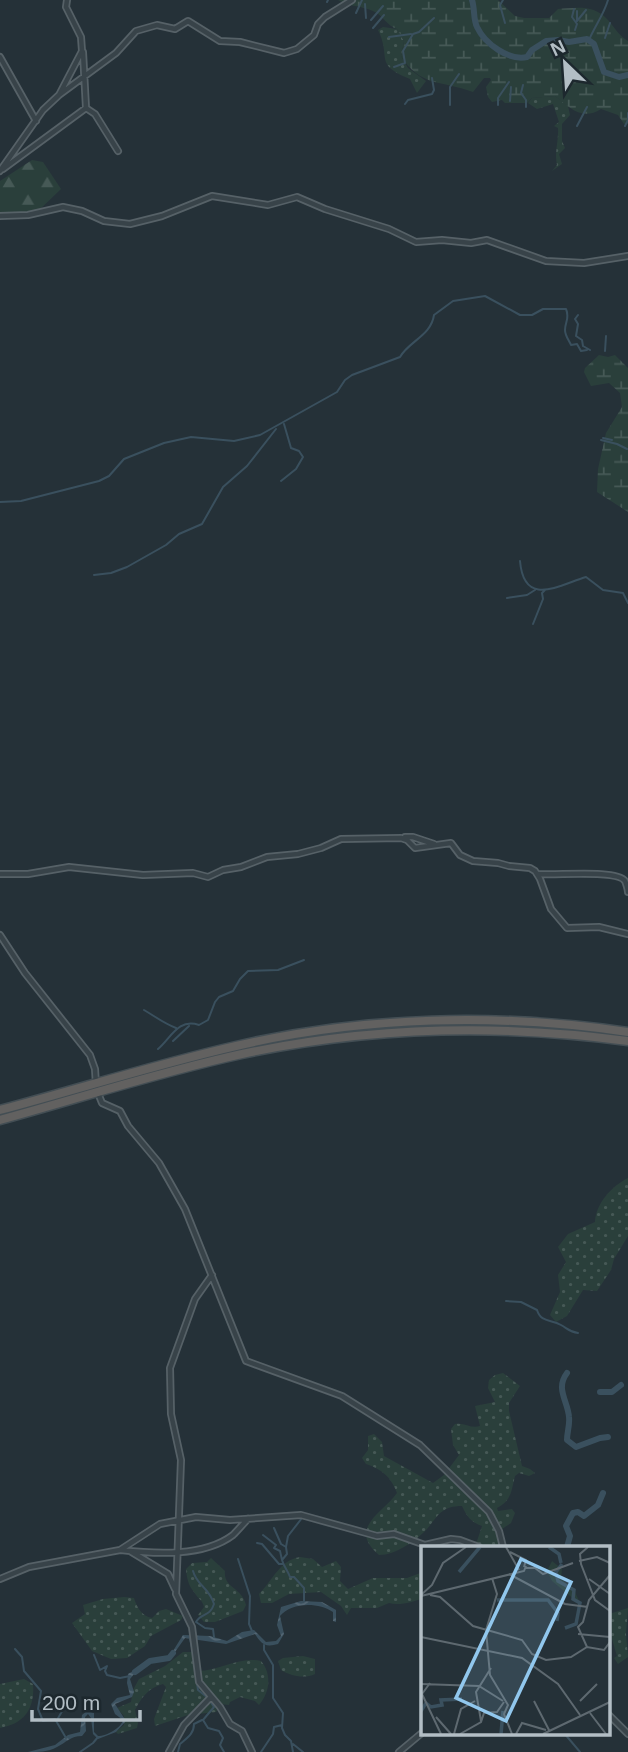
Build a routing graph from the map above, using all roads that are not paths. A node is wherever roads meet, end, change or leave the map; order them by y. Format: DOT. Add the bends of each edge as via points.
graph roads {
  1 [pos="67,0"];
  2 [pos="352,0"];
  3 [pos="82,51"];
  4 [pos="0,57"];
  5 [pos="85,75"];
  6 [pos="59,95"];
  7 [pos="86,108"];
  8 [pos="36,122"];
  9 [pos="118,151"];
  10 [pos="0,171"];
  11 [pos="0,216"];
  12 [pos="628,256"];
  13 [pos="401,838"];
  14 [pos="436,844"];
  15 [pos="0,874"];
  16 [pos="538,874"];
  17 [pos="628,892"];
  18 [pos="628,934"];
  19 [pos="0,935"];
  20 [pos="628,1032"];
  21 [pos="628,1041"];
  22 [pos="97,1089"];
  23 [pos="0,1110"];
  24 [pos="0,1120"];
  25 [pos="212,1275"];
  26 [pos="180,1519"];
  27 [pos="248,1519"];
  28 [pos="476,1546"];
  29 [pos="503,1546"];
  30 [pos="120,1550"];
  31 [pos="130,1551"];
  32 [pos="178,1552"];
  33 [pos="0,1579"];
  34 [pos="176,1590"];
  35 [pos="210,1697"];
  36 [pos="610,1716"];
  37 [pos="421,1734"];
  38 [pos="628,1734"];
  39 [pos="169,1752"];
  40 [pos="252,1752"];
  41 [pos="399,1752"];
  1 -- 3 [label="street"];
  2 -- 5 [label="street" via="325,17 314,35 290,52 220,41 186,21 175,29 158,25 136,31 116,53"];
  3 -- 5 [label="street"];
  3 -- 6 [label="street"];
  4 -- 8 [label="street"];
  5 -- 6 [label="street"];
  5 -- 7 [label="street"];
  6 -- 8 [label="street"];
  7 -- 9 [label="street" via="95,114"];
  7 -- 10 [label="street"];
  8 -- 10 [label="street"];
  11 -- 12 [label="street" via="64,207 104,221 130,224 212,195 268,205 297,197 416,242 487,240 546,261 584,263"];
  13 -- 14 [label="street"];
  13 -- 14 [label="street" via="415,848"];
  13 -- 15 [label="street" via="341,839 208,877 69,867"];
  14 -- 16 [label="street" via="451,843 460,855 473,861 530,868"];
  16 -- 17 [label="street" via="620,878"];
  16 -- 18 [label="street" via="551,909 567,928 599,927"];
  19 -- 22 [label="street" via="89,1055"];
  20 -- 22 [label="highway" via="485,1020 390,1023 237,1046"];
  21 -- 22 [label="highway" via="480,1030 376,1034 242,1054"];
  22 -- 23 [label="highway"];
  22 -- 24 [label="highway"];
  22 -- 25 [label="street" via="102,1102 120,1111 159,1163 185,1209"];
  25 -- 26 [label="street" via="195,1298 170,1368 171,1414 181,1460"];
  25 -- 29 [label="street" via="246,1360 342,1396 420,1445 489,1512"];
  26 -- 27 [label="street"];
  26 -- 30 [label="street" via="160,1524"];
  26 -- 32 [label="street"];
  27 -- 28 [label="street" via="301,1515 425,1545 451,1539"];
  27 -- 32 [label="street" via="226,1538"];
  30 -- 31 [label="street"];
  30 -- 33 [label="street" via="29,1567"];
  31 -- 32 [label="street"];
  31 -- 34 [label="street" via="168,1574"];
  32 -- 34 [label="street"];
  34 -- 35 [label="street" via="192,1627 199,1682"];
  35 -- 39 [label="street" via="184,1725"];
  35 -- 40 [label="street" via="230,1724 242,1731"];
  36 -- 38 [label="street"];
  37 -- 41 [label="street"];
}
